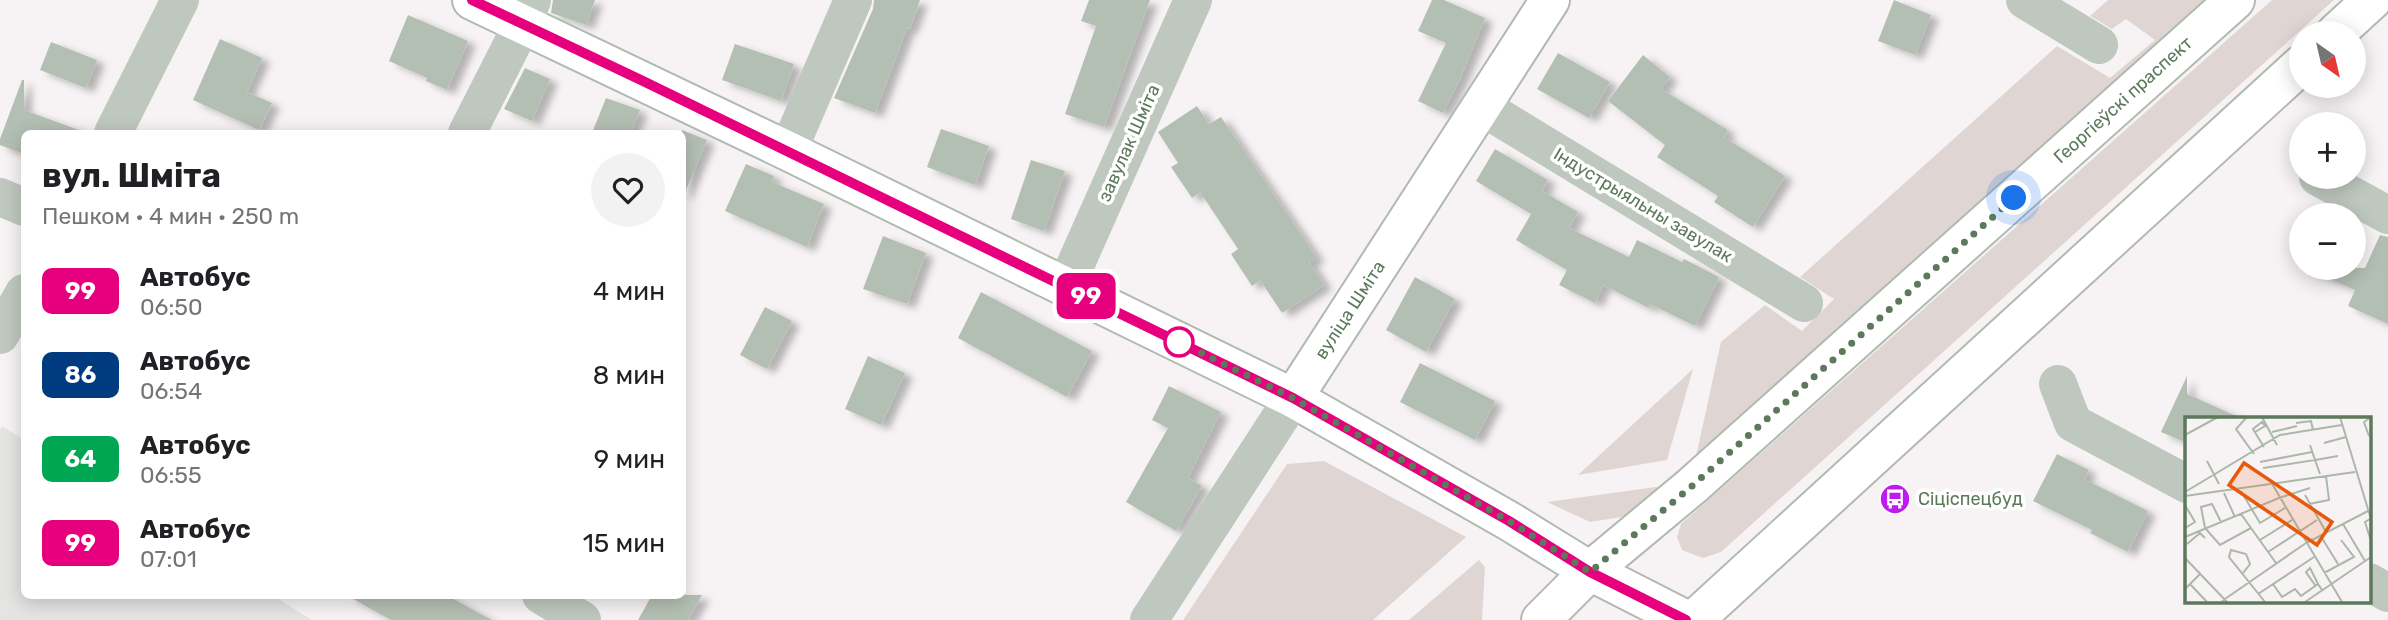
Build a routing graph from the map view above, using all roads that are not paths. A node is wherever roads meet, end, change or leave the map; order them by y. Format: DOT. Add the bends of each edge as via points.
graph roads {
  1 [pos="180,0"];
  2 [pos="472,0"];
  3 [pos="853,0"];
  4 [pos="1193,0"];
  5 [pos="1550,0"];
  6 [pos="2025,0"];
  7 [pos="2235,0"];
  8 [pos="2372,0"];
  9 [pos="527,11"];
  10 [pos="2349,21"];
  11 [pos="2099,45"];
  12 [pos="2289,76"];
  13 [pos="1482,107"];
  14 [pos="115,130"];
  15 [pos="468,130"];
  16 [pos="788,151"];
  17 [pos="2341,189"];
  18 [pos="0,197"];
  19 [pos="21,206"];
  20 [pos="2388,215"];
  21 [pos="1066,286"];
  22 [pos="21,298"];
  23 [pos="1804,303"];
  24 [pos="0,335"];
  25 [pos="2058,384"];
  26 [pos="1293,398"];
  27 [pos="2185,483"];
  28 [pos="1590,572"];
  29 [pos="2370,583"];
  30 [pos="2388,593"];
  31 [pos="548,599"];
  32 [pos="582,620"];
  33 [pos="1149,620"];
  34 [pos="1541,620"];
  35 [pos="1686,620"];
  36 [pos="1694,620"];
  1 -- 14 [label="street"];
  2 -- 9 [label="main road"];
  3 -- 16 [label="street"];
  4 -- 21 [label="street, завулак Шміта"];
  5 -- 13 [label="main road, вуліца Шміта"];
  6 -- 11 [label="street"];
  7 -- 28 [label="main road, Георгіеўскі праспект"];
  8 -- 10 [label="main road"];
  9 -- 15 [label="street"];
  9 -- 16 [label="main road"];
  12 -- 36 [label="main road"];
  13 -- 23 [label="street, Індустрыяльны завулак"];
  13 -- 26 [label="main road, вуліца Шміта"];
  16 -- 21 [label="main road"];
  17 -- 20 [label="street"];
  18 -- 19 [label="street"];
  21 -- 26 [label="main road"];
  22 -- 24 [label="street"];
  25 -- 27 [label="street" via="2073,424"];
  26 -- 28 [label="main road"];
  26 -- 33 [label="street, вуліца Шміта"];
  28 -- 34 [label="main road, Георгіеўскі праспект"];
  28 -- 35 [label="main road"];
  29 -- 30 [label="street"];
  31 -- 32 [label="street"];
}
